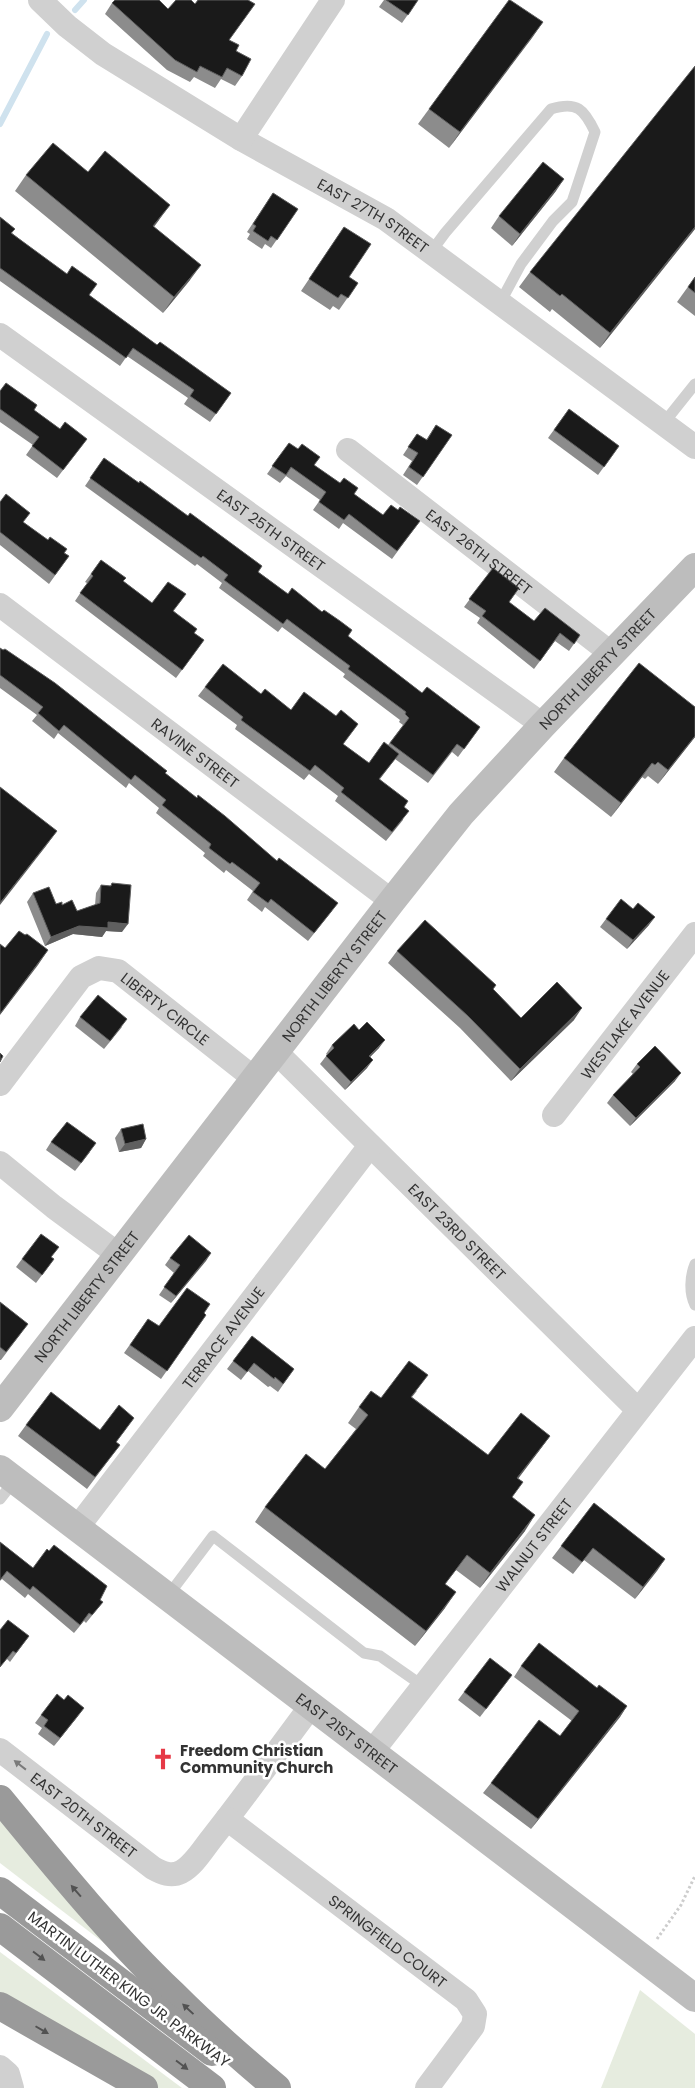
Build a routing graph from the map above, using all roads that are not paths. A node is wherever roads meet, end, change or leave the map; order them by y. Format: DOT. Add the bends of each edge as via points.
graph roads {
  1 [pos="40,0"];
  2 [pos="333,0"];
  3 [pos="241,139"];
  4 [pos="431,252"];
  5 [pos="500,303"];
  6 [pos="1,337"];
  7 [pos="695,384"];
  8 [pos="663,424"];
  9 [pos="695,448"];
  10 [pos="348,450"];
  11 [pos="695,567"];
  12 [pos="0,605"];
  13 [pos="612,654"];
  14 [pos="543,725"];
  15 [pos="392,901"];
  16 [pos="695,934"];
  17 [pos="276,1052"];
  18 [pos="255,1079"];
  19 [pos="0,1084"];
  20 [pos="554,1115"];
  21 [pos="369,1147"];
  22 [pos="0,1163"];
  23 [pos="119,1255"];
  24 [pos="695,1264"];
  25 [pos="695,1305"];
  26 [pos="695,1338"];
  27 [pos="2,1401"];
  28 [pos="638,1410"];
  29 [pos="5,1482"];
  30 [pos="76,1528"];
  31 [pos="167,1597"];
  32 [pos="423,1686"];
  33 [pos="311,1706"];
  34 [pos="0,1750"];
  35 [pos="372,1753"];
  36 [pos="0,1798"];
  37 [pos="227,1819"];
  38 [pos="0,1891"];
  39 [pos="0,1926"];
  40 [pos="695,1998"];
  41 [pos="0,2006"];
  42 [pos="0,2067"];
  43 [pos="12,2088"];
  44 [pos="144,2088"];
  45 [pos="212,2088"];
  46 [pos="258,2088"];
  47 [pos="277,2088"];
  48 [pos="427,2088"];
  1 -- 3 [label="street, EAST 27TH STREET" via="103,54"];
  2 -- 3 [label="street"];
  3 -- 4 [label="street, EAST 27TH STREET" via="386,219"];
  4 -- 5 [label="street, EAST 27TH STREET"];
  4 -- 5 [label="lane" via="551,109 566,104 578,108 588,117 595,132 572,202 553,221 521,264"];
  5 -- 8 [label="street, EAST 27TH STREET"];
  6 -- 14 [label="street, EAST 25TH STREET"];
  7 -- 8 [label="lane"];
  8 -- 9 [label="street, EAST 27TH STREET"];
  10 -- 13 [label="street, EAST 26TH STREET"];
  11 -- 13 [label="street, NORTH LIBERTY STREET"];
  12 -- 15 [label="street, RAVINE STREET"];
  13 -- 14 [label="street, NORTH LIBERTY STREET"];
  14 -- 15 [label="street, NORTH LIBERTY STREET" via="461,814"];
  15 -- 17 [label="street, NORTH LIBERTY STREET"];
  16 -- 20 [label="street, WESTLAKE AVENUE"];
  17 -- 18 [label="street, NORTH LIBERTY STREET"];
  17 -- 21 [label="street, EAST 23RD STREET"];
  18 -- 19 [label="street, LIBERTY CIRCLE" via="118,971 98,968 81,977"];
  18 -- 23 [label="street, NORTH LIBERTY STREET"];
  21 -- 28 [label="street, EAST 23RD STREET"];
  21 -- 30 [label="street, TERRACE AVENUE"];
  22 -- 23 [label="street" via="54,1208"];
  23 -- 27 [label="street, NORTH LIBERTY STREET"];
  24 -- 25 [label="lane" via="691,1292"];
  26 -- 28 [label="street, WALNUT STREET"];
  28 -- 32 [label="street, WALNUT STREET"];
  29 -- 30 [label="street, EAST 21ST STREET"];
  30 -- 31 [label="street, EAST 21ST STREET"];
  31 -- 32 [label="lane" via="213,1536 364,1653 380,1656"];
  31 -- 33 [label="street, EAST 21ST STREET"];
  32 -- 35 [label="street, WALNUT STREET"];
  33 -- 35 [label="street, EAST 21ST STREET"];
  33 -- 37 [label="street"];
  37 -- 34 [label="street, EAST 20TH STREET, one-way" via="190,1866 181,1872 162,1873"];
  35 -- 40 [label="street, EAST 21ST STREET"];
  47 -- 36 [label="highway, one-way" via="213,2033 134,1955 69,1883"];
  37 -- 48 [label="street, SPRINGFIELD COURT" via="466,2000 475,2014 473,2026"];
  38 -- 46 [label="highway, MARTIN LUTHER KING JR. PARKWAY"];
  39 -- 45 [label="highway, MARTIN LUTHER KING JR. PARKWAY, one-way"];
  41 -- 44 [label="highway, one-way"];
  42 -- 43 [label="street" via="8,2074"];
}
